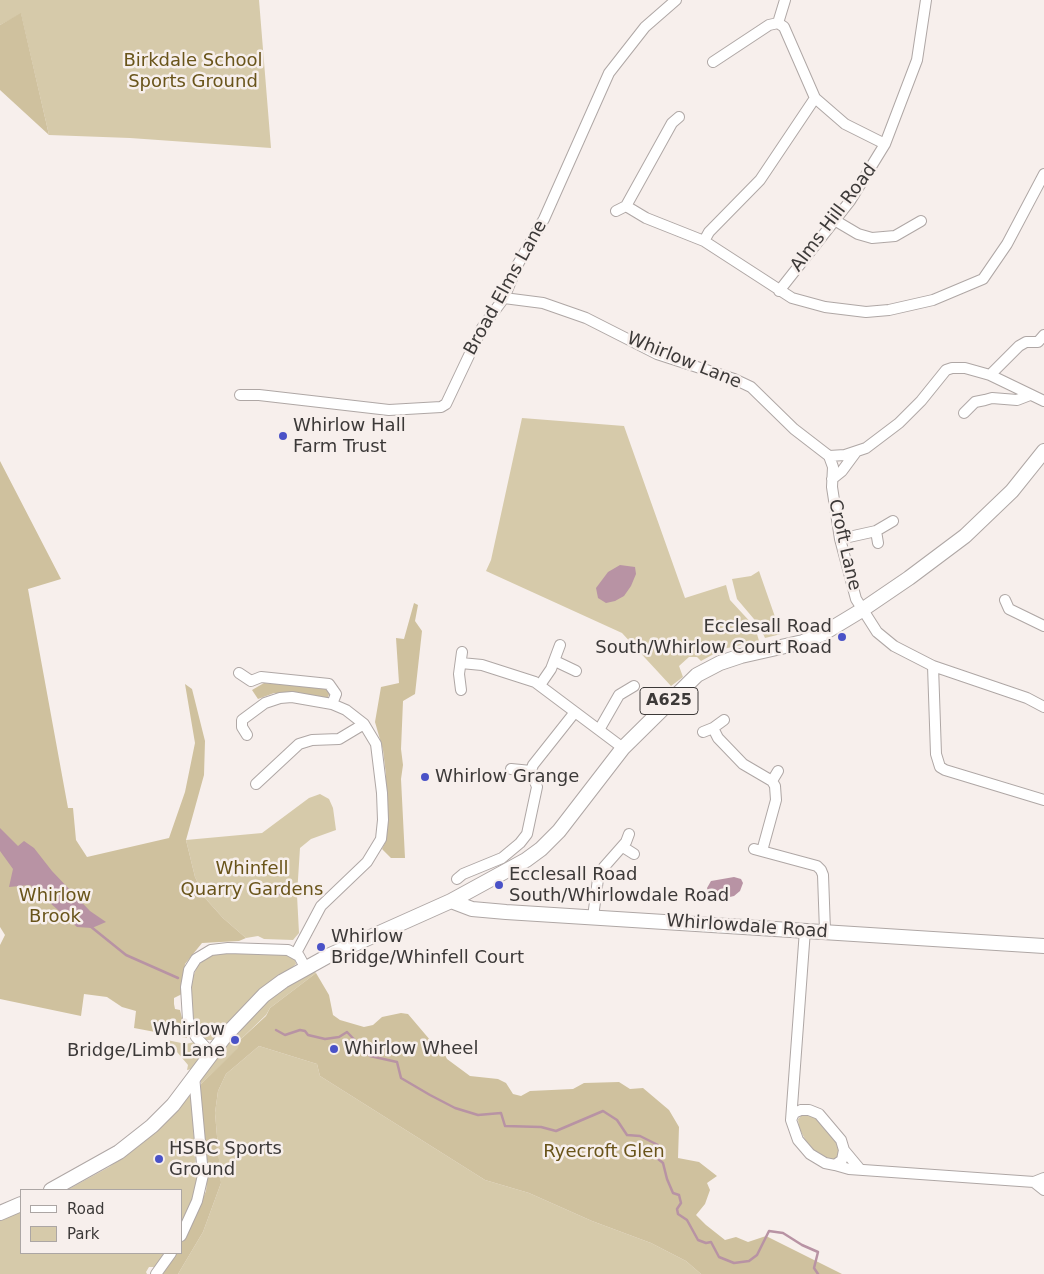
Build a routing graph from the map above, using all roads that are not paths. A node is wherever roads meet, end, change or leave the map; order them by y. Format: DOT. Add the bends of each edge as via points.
graph roads {
  1 [pos="676,0"];
  2 [pos="785,0"];
  3 [pos="926,0"];
  4 [pos="778,23"];
  5 [pos="713,62"];
  6 [pos="816,98"];
  7 [pos="679,117"];
  8 [pos="885,144"];
  9 [pos="1044,174"];
  10 [pos="626,206"];
  11 [pos="616,211"];
  12 [pos="836,221"];
  13 [pos="921,222"];
  14 [pos="704,241"];
  15 [pos="778,291"];
  16 [pos="504,298"];
  17 [pos="1044,335"];
  18 [pos="990,376"];
  19 [pos="240,395"];
  20 [pos="1030,395"];
  21 [pos="1044,401"];
  22 [pos="964,414"];
  23 [pos="1044,451"];
  24 [pos="856,452"];
  25 [pos="829,456"];
  26 [pos="832,478"];
  27 [pos="893,521"];
  28 [pos="876,531"];
  29 [pos="840,539"];
  30 [pos="878,543"];
  31 [pos="1005,600"];
  32 [pos="862,610"];
  33 [pos="1044,626"];
  34 [pos="560,645"];
  35 [pos="462,652"];
  36 [pos="555,661"];
  37 [pos="461,663"];
  38 [pos="934,666"];
  39 [pos="576,671"];
  40 [pos="239,673"];
  41 [pos="540,686"];
  42 [pos="634,686"];
  43 [pos="461,690"];
  44 [pos="332,704"];
  45 [pos="1044,707"];
  46 [pos="574,712"];
  47 [pos="724,720"];
  48 [pos="364,724"];
  49 [pos="599,730"];
  50 [pos="247,735"];
  51 [pos="623,748"];
  52 [pos="511,769"];
  53 [pos="531,771"];
  54 [pos="778,771"];
  55 [pos="772,780"];
  56 [pos="256,784"];
  57 [pos="1044,800"];
  58 [pos="630,834"];
  59 [pos="623,847"];
  60 [pos="634,854"];
  61 [pos="459,873"];
  62 [pos="451,901"];
  63 [pos="592,917"];
  64 [pos="805,930"];
  65 [pos="825,931"];
  66 [pos="1044,946"];
  67 [pos="296,953"];
  68 [pos="305,967"];
  69 [pos="211,1052"];
  70 [pos="194,1076"];
  71 [pos="794,1093"];
  72 [pos="809,1110"];
  73 [pos="791,1120"];
  74 [pos="844,1150"];
  75 [pos="835,1165"];
  76 [pos="859,1168"];
  77 [pos="1044,1178"];
  78 [pos="1034,1182"];
  79 [pos="53,1189"];
  80 [pos="1044,1190"];
  81 [pos="20,1204"];
  82 [pos="0,1213"];
  83 [pos="182,1234"];
  84 [pos="170,1254"];
  85 [pos="156,1274"];
  1 -- 16 [label="street, Broad Elms Lane" via="645,27 609,73 560,185 518,264"];
  2 -- 4 [label="street"];
  3 -- 8 [label="street, Alms Hill Road" via="917,60"];
  4 -- 5 [label="street" via="769,25"];
  4 -- 6 [label="street" via="784,28"];
  6 -- 8 [label="street" via="845,124"];
  6 -- 14 [label="street" via="760,180"];
  7 -- 10 [label="street" via="672,123"];
  8 -- 12 [label="street, Alms Hill Road"];
  9 -- 15 [label="street" via="988,275 976,283 909,306 866,312 807,303"];
  10 -- 11 [label="street"];
  10 -- 14 [label="street" via="646,218"];
  12 -- 13 [label="street" via="872,238 895,236"];
  12 -- 15 [label="street, Alms Hill Road"];
  14 -- 15 [label="street"];
  16 -- 19 [label="street, Broad Elms Lane" via="482,328 456,386 441,407 389,410"];
  16 -- 25 [label="street, Whirlow Lane" via="542,303 578,315 657,354 751,387 794,429"];
  17 -- 18 [label="street" via="1038,342 1019,346"];
  18 -- 20 [label="street"];
  18 -- 24 [label="street" via="965,368 946,370 899,423"];
  20 -- 21 [label="street"];
  20 -- 22 [label="street" via="1017,400 992,398 975,402"];
  23 -- 32 [label="main road, A625" via="1012,491 965,536"];
  24 -- 25 [label="street"];
  24 -- 26 [label="street, Croft Lane" via="842,471"];
  25 -- 26 [label="street, Croft Lane"];
  26 -- 29 [label="street, Croft Lane"];
  27 -- 28 [label="street"];
  28 -- 29 [label="street"];
  28 -- 30 [label="street"];
  29 -- 32 [label="street, Croft Lane"];
  31 -- 33 [label="street" via="1009,609"];
  32 -- 38 [label="street, Croft Lane" via="877,632 894,646"];
  32 -- 51 [label="main road, A625" via="803,642 741,656 697,675"];
  34 -- 36 [label="street"];
  35 -- 37 [label="street"];
  36 -- 39 [label="street"];
  36 -- 41 [label="street"];
  37 -- 41 [label="street" via="482,665"];
  37 -- 43 [label="street"];
  38 -- 45 [label="street, Croft Lane" via="1028,698"];
  38 -- 57 [label="street" via="936,754 940,767"];
  40 -- 44 [label="street" via="251,681 261,678 329,684 336,694"];
  41 -- 46 [label="street"];
  42 -- 49 [label="street" via="619,696"];
  44 -- 48 [label="street"];
  44 -- 50 [label="street" via="280,698 265,703 242,720"];
  46 -- 49 [label="street"];
  46 -- 53 [label="street"];
  47 -- 55 [label="street" via="708,730 743,764"];
  48 -- 56 [label="street" via="339,739 299,744"];
  48 -- 67 [label="street" via="376,744 379,759 381,839 367,862 322,906"];
  49 -- 51 [label="street"];
  51 -- 62 [label="main road, A625" via="541,849 505,873"];
  52 -- 53 [label="street"];
  53 -- 61 [label="street" via="537,787 527,834 520,844 502,858"];
  54 -- 55 [label="street"];
  55 -- 65 [label="street" via="776,800 758,850 817,866 821,870"];
  58 -- 59 [label="street"];
  59 -- 60 [label="street"];
  59 -- 63 [label="street" via="604,867 598,879"];
  62 -- 63 [label="main road, Whirlowdale Road" via="472,909"];
  62 -- 68 [label="main road, A625"];
  63 -- 64 [label="main road, Whirlowdale Road"];
  64 -- 65 [label="main road, Whirlowdale Road"];
  64 -- 71 [label="street"];
  65 -- 66 [label="main road, Whirlowdale Road"];
  67 -- 68 [label="street"];
  67 -- 69 [label="street" via="228,948 211,950 196,959 189,970 186,987 188,1020 196,1037"];
  68 -- 69 [label="main road, A625" via="264,995"];
  69 -- 70 [label="main road, A625"];
  70 -- 79 [label="main road, A625" via="163,1116 131,1143"];
  70 -- 83 [label="street" via="202,1175 197,1201"];
  71 -- 72 [label="street"];
  71 -- 73 [label="street"];
  72 -- 73 [label="street" via="794,1113"];
  72 -- 74 [label="street" via="831,1125"];
  73 -- 75 [label="street" via="798,1140 810,1154"];
  74 -- 75 [label="street" via="842,1160"];
  74 -- 76 [label="street"];
  75 -- 76 [label="street"];
  76 -- 78 [label="street"];
  77 -- 78 [label="street"];
  78 -- 80 [label="street"];
  81 -- 82 [label="main road"];
  84 -- 85 [label="street"];
}
